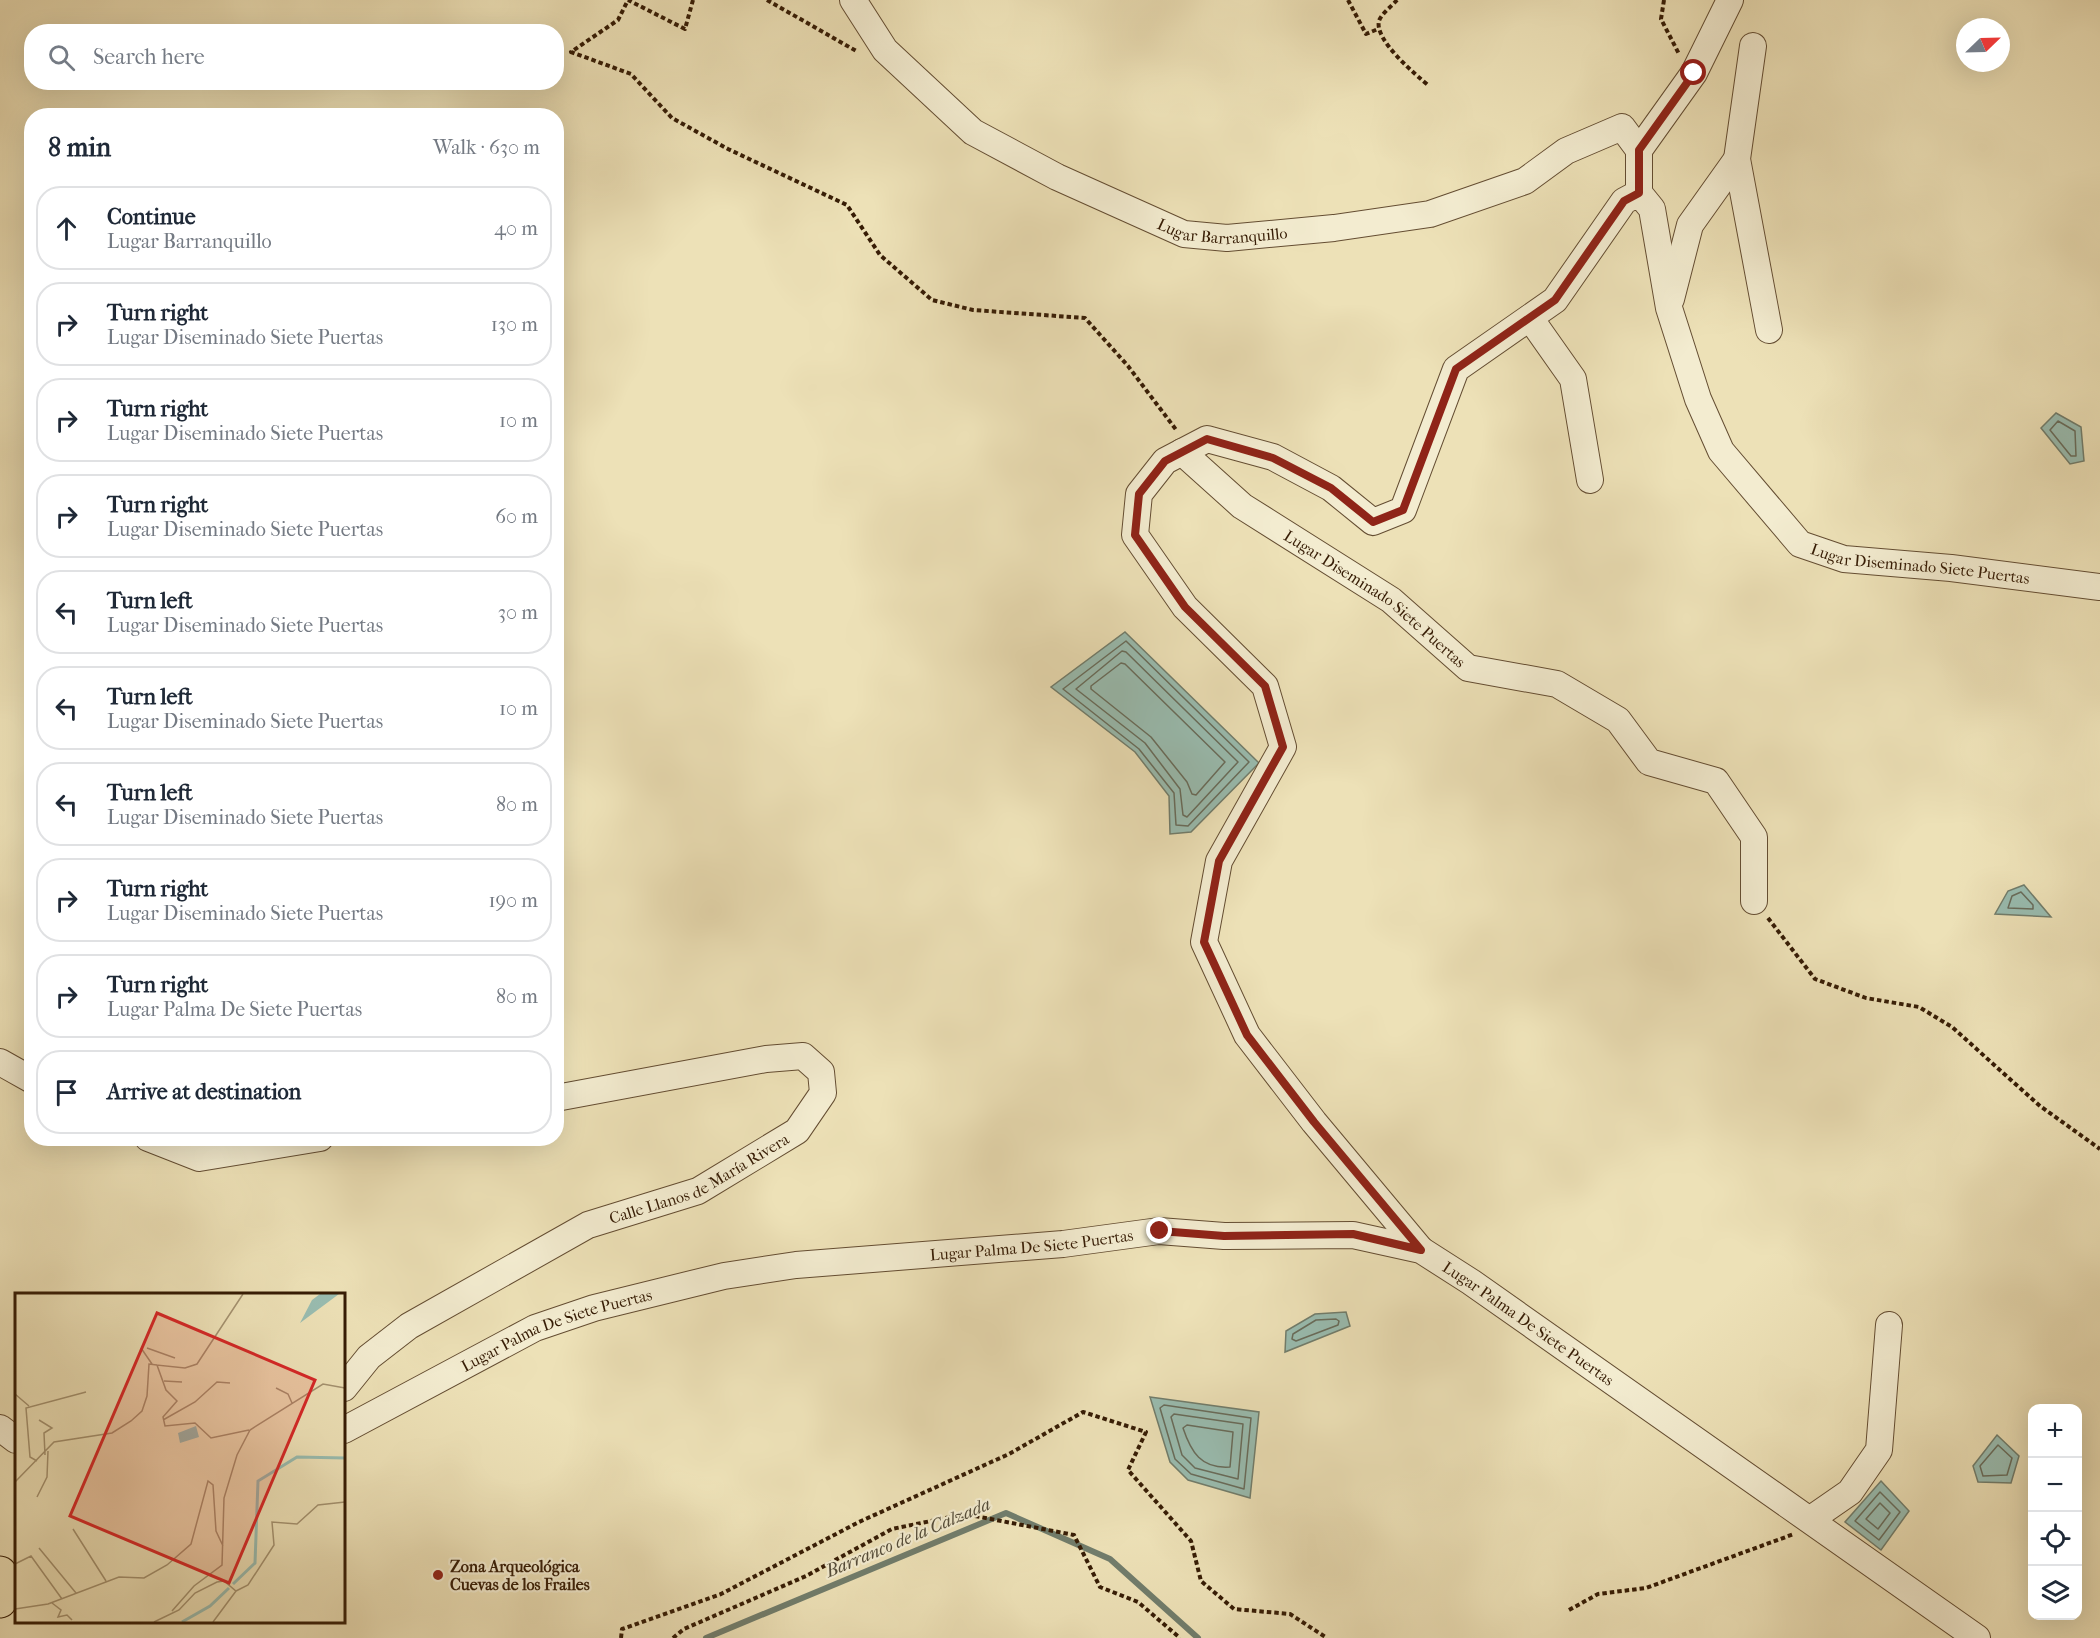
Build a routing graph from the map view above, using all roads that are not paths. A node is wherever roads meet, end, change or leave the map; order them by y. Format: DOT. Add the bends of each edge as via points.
graph roads {
  1 [pos="853,0"];
  2 [pos="1730,0"];
  3 [pos="1753,46"];
  4 [pos="1639,150"];
  5 [pos="1737,159"];
  6 [pos="1639,193"];
  7 [pos="1669,308"];
  8 [pos="1530,318"];
  9 [pos="1769,330"];
  10 [pos="1186,450"];
  11 [pos="1590,480"];
  12 [pos="2100,587"];
  13 [pos="1754,900"];
  14 [pos="0,1062"];
  15 [pos="24,1076"];
  16 [pos="564,1097"];
  17 [pos="168,1146"];
  18 [pos="272,1146"];
  19 [pos="1421,1250"];
  20 [pos="1889,1325"];
  21 [pos="345,1387"];
  22 [pos="0,1428"];
  23 [pos="345,1429"];
  24 [pos="15,1439"];
  25 [pos="1811,1519"];
  26 [pos="1977,1638"];
  1 -- 4 [label="street, Lugar Barranquillo" via="885,50 973,132 1057,177 1184,234 1227,238 1430,214 1525,181 1566,151 1622,127"];
  2 -- 4 [label="street" via="1694,73"];
  3 -- 5 [label="street"];
  4 -- 6 [label="street"];
  5 -- 7 [label="street" via="1690,225"];
  5 -- 9 [label="street"];
  6 -- 7 [label="street, Lugar Diseminado Siete Puertas" via="1652,208"];
  6 -- 8 [label="street" via="1624,201 1555,300"];
  7 -- 12 [label="street, Lugar Diseminado Siete Puertas" via="1698,399 1721,451 1800,544 1844,559"];
  8 -- 10 [label="street" via="1456,369 1403,510 1373,522 1331,488 1273,458 1207,439"];
  8 -- 11 [label="street" via="1573,379"];
  10 -- 13 [label="street, Lugar Diseminado Siete Puertas" via="1242,506 1391,600 1468,668 1557,684 1618,720 1649,762 1716,781 1754,837"];
  10 -- 19 [label="street" via="1165,461 1139,494 1135,535 1185,607 1265,686 1283,747 1219,861 1204,942 1247,1035"];
  14 -- 15 [label="street"];
  16 -- 21 [label="street, Calle Llanos de María Rivera" via="766,1059 803,1056 821,1072 824,1093 797,1131 698,1191 588,1225 409,1326 369,1357"];
  17 -- 18 [label="street" via="199,1158"];
  19 -- 23 [label="street, Lugar Palma De Siete Puertas" via="1353,1234 1224,1236 1160,1231 1063,1244 796,1265 724,1276 594,1308 535,1328"];
  19 -- 25 [label="street, Lugar Palma De Siete Puertas"];
  20 -- 25 [label="street" via="1879,1450 1850,1492"];
  22 -- 24 [label="street"];
  25 -- 26 [label="street, Lugar Palma De Siete Puertas"];
}
